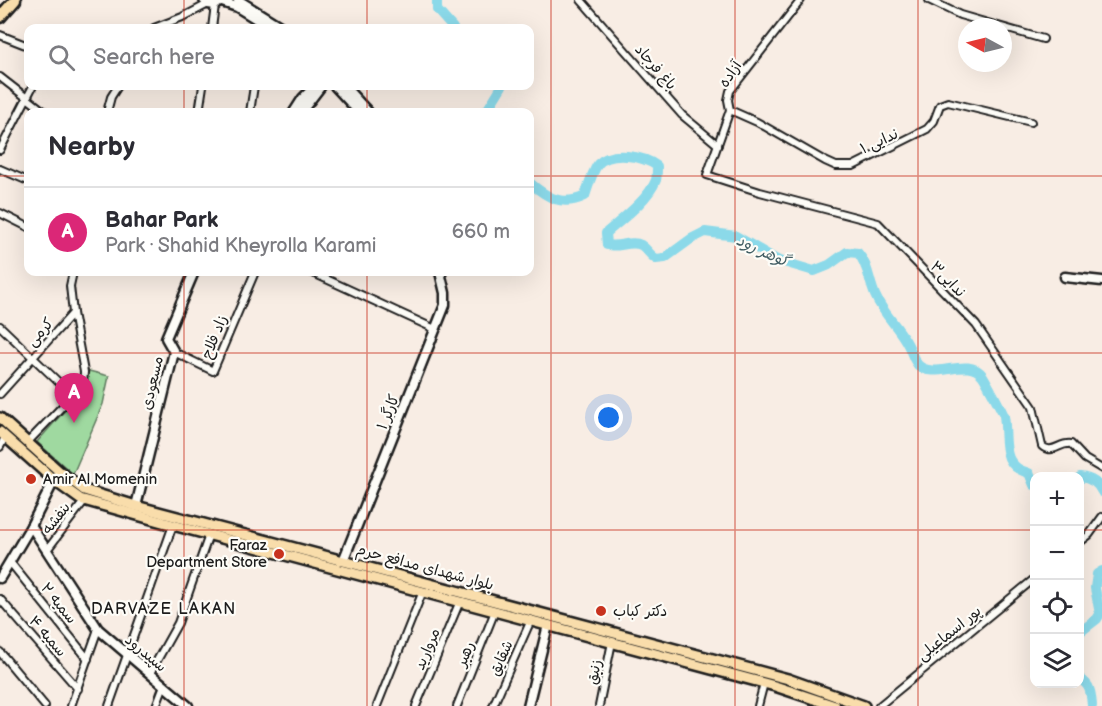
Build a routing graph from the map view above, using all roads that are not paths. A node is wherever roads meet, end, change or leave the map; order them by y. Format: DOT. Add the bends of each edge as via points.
graph roads {
  1 [pos="15,0"];
  2 [pos="238,0"];
  3 [pos="581,0"];
  4 [pos="801,0"];
  5 [pos="928,0"];
  6 [pos="215,2"];
  7 [pos="5,9"];
  8 [pos="164,24"];
  9 [pos="212,24"];
  10 [pos="262,24"];
  11 [pos="277,24"];
  12 [pos="0,35"];
  13 [pos="1043,39"];
  14 [pos="24,44"];
  15 [pos="0,77"];
  16 [pos="31,90"];
  17 [pos="115,90"];
  18 [pos="202,90"];
  19 [pos="253,90"];
  20 [pos="312,90"];
  21 [pos="316,90"];
  22 [pos="339,90"];
  23 [pos="348,90"];
  24 [pos="26,98"];
  25 [pos="305,100"];
  26 [pos="40,108"];
  27 [pos="108,108"];
  28 [pos="200,108"];
  29 [pos="251,108"];
  30 [pos="298,108"];
  31 [pos="302,108"];
  32 [pos="355,108"];
  33 [pos="364,108"];
  34 [pos="730,110"];
  35 [pos="1031,122"];
  36 [pos="718,145"];
  37 [pos="0,150"];
  38 [pos="0,169"];
  39 [pos="707,174"];
  40 [pos="24,179"];
  41 [pos="0,213"];
  42 [pos="24,225"];
  43 [pos="72,276"];
  44 [pos="192,276"];
  45 [pos="253,276"];
  46 [pos="320,276"];
  47 [pos="441,276"];
  48 [pos="1065,277"];
  49 [pos="1102,281"];
  50 [pos="73,314"];
  51 [pos="0,326"];
  52 [pos="435,329"];
  53 [pos="174,352"];
  54 [pos="32,358"];
  55 [pos="0,394"];
  56 [pos="73,396"];
  57 [pos="0,418"];
  58 [pos="2,435"];
  59 [pos="27,443"];
  60 [pos="0,447"];
  61 [pos="1102,470"];
  62 [pos="55,481"];
  63 [pos="85,500"];
  64 [pos="136,506"];
  65 [pos="1100,519"];
  66 [pos="173,525"];
  67 [pos="31,526"];
  68 [pos="209,535"];
  69 [pos="1084,539"];
  70 [pos="47,550"];
  71 [pos="343,561"];
  72 [pos="10,562"];
  73 [pos="0,578"];
  74 [pos="1034,580"];
  75 [pos="423,591"];
  76 [pos="0,599"];
  77 [pos="460,602"];
  78 [pos="495,611"];
  79 [pos="515,611"];
  80 [pos="531,620"];
  81 [pos="548,625"];
  82 [pos="98,629"];
  83 [pos="612,642"];
  84 [pos="0,652"];
  85 [pos="126,655"];
  86 [pos="88,659"];
  87 [pos="150,673"];
  88 [pos="764,683"];
  89 [pos="164,685"];
  90 [pos="78,689"];
  91 [pos="45,706"];
  92 [pos="71,706"];
  93 [pos="109,706"];
  94 [pos="156,706"];
  95 [pos="188,706"];
  96 [pos="376,706"];
  97 [pos="416,706"];
  98 [pos="457,706"];
  99 [pos="493,706"];
  100 [pos="528,706"];
  101 [pos="599,706"];
  102 [pos="758,706"];
  103 [pos="835,706"];
  104 [pos="864,706"];
  105 [pos="879,706"];
  1 -- 7 [label="highway"];
  2 -- 11 [label="street"];
  3 -- 36 [label="street, باغ فرجاد" via="682,115"];
  4 -- 34 [label="street, آزاده" via="730,91"];
  5 -- 13 [label="street" via="960,15"];
  6 -- 8 [label="street"];
  6 -- 9 [label="street"];
  6 -- 10 [label="street" via="237,7"];
  12 -- 14 [label="street"];
  15 -- 24 [label="street"];
  16 -- 24 [label="street"];
  17 -- 27 [label="street"];
  18 -- 28 [label="street"];
  19 -- 29 [label="street"];
  20 -- 25 [label="street"];
  21 -- 25 [label="street"];
  22 -- 32 [label="street"];
  23 -- 33 [label="street"];
  24 -- 26 [label="street"];
  24 -- 37 [label="street"];
  25 -- 30 [label="street"];
  25 -- 31 [label="street"];
  34 -- 35 [label="street, ندایی ۱" via="836,166 853,166 915,137 934,121 940,105 948,102"];
  34 -- 36 [label="street, آزاده"];
  36 -- 39 [label="street, آزاده"];
  38 -- 40 [label="street"];
  39 -- 61 [label="street, ندایی۳" via="878,223 976,325 1033,407 1042,446 1052,450 1071,444"];
  41 -- 42 [label="street"];
  43 -- 50 [label="street"];
  44 -- 53 [label="street, مسعودی" via="166,338"];
  45 -- 53 [label="street, زاد فلاح" via="213,371"];
  46 -- 52 [label="street"];
  47 -- 52 [label="street, کارگر ۱" via="445,305"];
  48 -- 49 [label="street"];
  50 -- 54 [label="street, کرمی"];
  50 -- 56 [label="street" via="84,372 83,383"];
  51 -- 54 [label="street"];
  52 -- 71 [label="street, کارگر ۱"];
  53 -- 64 [label="street, مسعودی"];
  54 -- 55 [label="street, کرمی"];
  54 -- 56 [label="street"];
  56 -- 59 [label="street"];
  57 -- 59 [label="main road, بلوار شهدای مدافع حرم"];
  58 -- 60 [label="street"];
  58 -- 62 [label="main road, بلوار شهدای مدافع حرم"];
  59 -- 62 [label="main road, بلوار شهدای مدافع حرم"];
  62 -- 63 [label="main road, بلوار شهدای مدافع حرم"];
  62 -- 64 [label="main road, بلوار شهدای مدافع حرم"];
  62 -- 67 [label="street"];
  63 -- 66 [label="main road, بلوار شهدای مدافع حرم"];
  63 -- 70 [label="street, بنفشه"];
  64 -- 71 [label="main road, بلوار شهدای مدافع حرم"];
  65 -- 69 [label="street"];
  66 -- 68 [label="main road, بلوار شهدای مدافع حرم"];
  66 -- 85 [label="street"];
  67 -- 70 [label="street, سپیدرود"];
  67 -- 72 [label="street"];
  68 -- 75 [label="main road, بلوار شهدای مدافع حرم"];
  68 -- 87 [label="street" via="178,623"];
  70 -- 82 [label="street, سپیدرود"];
  71 -- 79 [label="main road, بلوار شهدای مدافع حرم"];
  72 -- 73 [label="street"];
  72 -- 86 [label="street, سمیه ۲"];
  74 -- 105 [label="street, پور اسماعیلی"];
  75 -- 77 [label="main road, بلوار شهدای مدافع حرم"];
  75 -- 96 [label="street"];
  76 -- 90 [label="street, سمیه ۴"];
  77 -- 78 [label="main road, بلوار شهدای مدافع حرم"];
  77 -- 97 [label="street, مروارید"];
  78 -- 79 [label="main road, بلوار شهدای مدافع حرم"];
  78 -- 98 [label="street, رهبر"];
  79 -- 80 [label="main road, بلوار شهدای مدافع حرم"];
  79 -- 104 [label="main road, بلوار شهدای مدافع حرم" via="788,679"];
  80 -- 81 [label="main road, بلوار شهدای مدافع حرم"];
  80 -- 99 [label="street, شقایق"];
  81 -- 83 [label="main road, بلوار شهدای مدافع حرم"];
  81 -- 100 [label="street"];
  82 -- 85 [label="street, سپیدرود"];
  82 -- 86 [label="street"];
  83 -- 88 [label="main road, بلوار شهدای مدافع حرم"];
  83 -- 101 [label="street, زنبق"];
  84 -- 91 [label="street"];
  85 -- 87 [label="street, سپیدرود"];
  85 -- 93 [label="street"];
  86 -- 90 [label="street"];
  87 -- 89 [label="street, سپیدرود"];
  88 -- 102 [label="street"];
  88 -- 103 [label="main road, بلوار شهدای مدافع حرم"];
  89 -- 94 [label="street"];
  89 -- 95 [label="street, سپیدرود"];
  90 -- 92 [label="street"];
}
